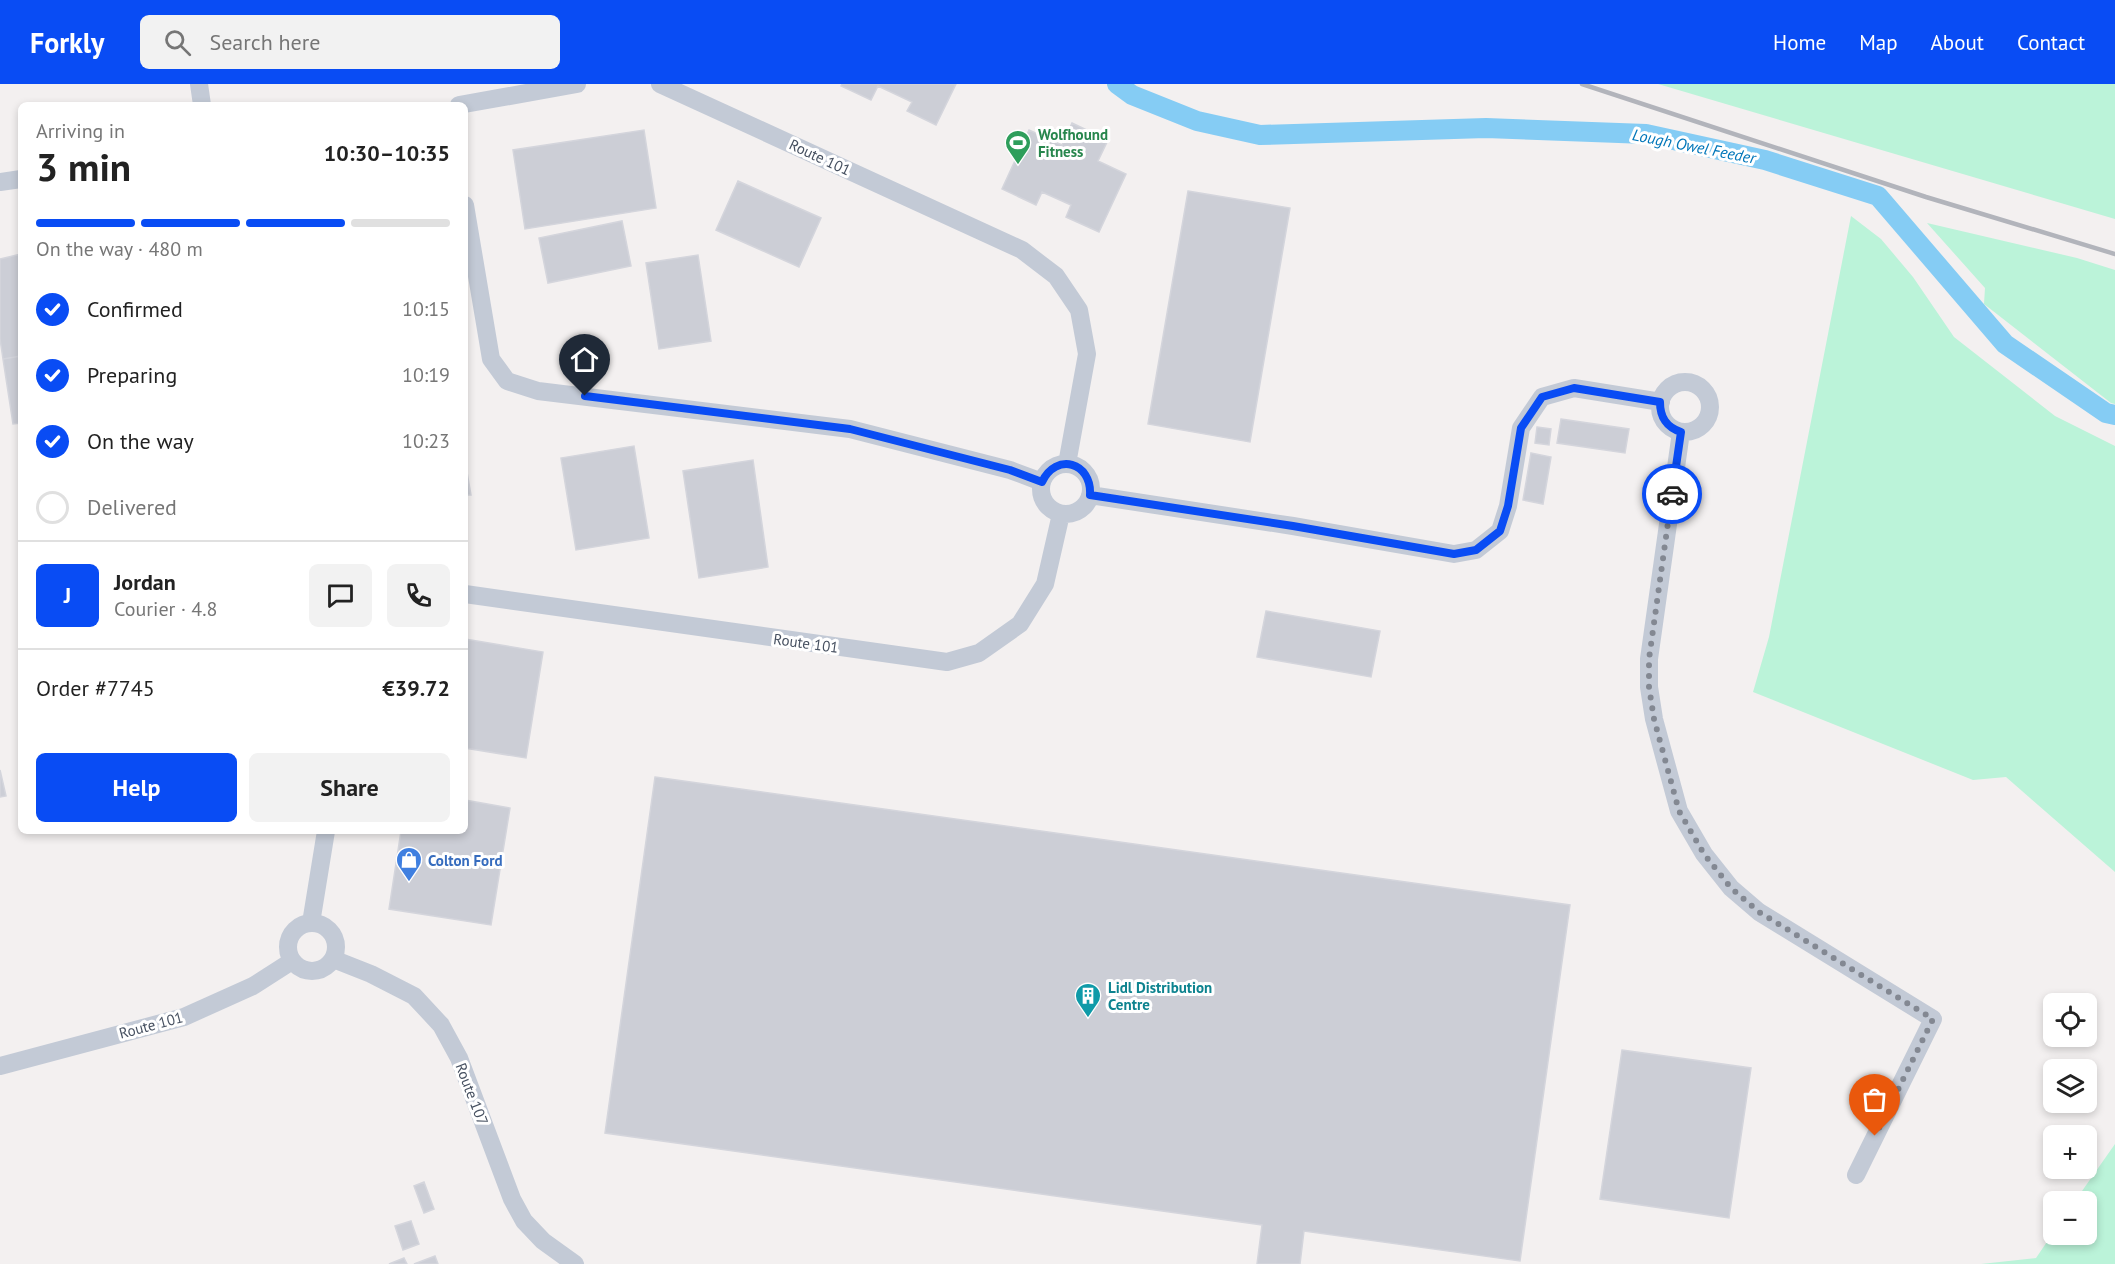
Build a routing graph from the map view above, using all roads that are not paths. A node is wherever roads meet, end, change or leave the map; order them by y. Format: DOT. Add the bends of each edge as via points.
graph roads {
  1 [pos="199,84"];
  2 [pos="577,84"];
  3 [pos="660,84"];
  4 [pos="202,102"];
  5 [pos="468,103"];
  6 [pos="18,179"];
  7 [pos="0,182"];
  8 [pos="468,223"];
  9 [pos="1660,402"];
  10 [pos="1681,432"];
  11 [pos="1067,464"];
  12 [pos="1042,482"];
  13 [pos="1090,495"];
  14 [pos="1061,514"];
  15 [pos="468,594"];
  16 [pos="326,834"];
  17 [pos="311,923"];
  18 [pos="333,959"];
  19 [pos="292,961"];
  20 [pos="0,1066"];
  21 [pos="1856,1175"];
  22 [pos="575,1264"];
  1 -- 4 [label="street"];
  2 -- 5 [label="street"];
  3 -- 11 [label="street, Route 101" via="1022,250 1056,276 1079,310 1087,354"];
  6 -- 7 [label="street"];
  8 -- 12 [label="street" via="491,359 507,381 538,391 850,429 1010,470"];
  9 -- 10 [label="street" via="1662,418"];
  9 -- 10 [label="street" via="1676,383 1693,383 1707,393 1709,417 1697,430"];
  9 -- 13 [label="street" via="1574,388 1542,397 1521,428 1500,531 1476,550 1454,554"];
  10 -- 21 [label="street" via="1649,659 1654,719 1679,811 1704,854 1731,888 1759,912 1933,1019"];
  11 -- 12 [label="street" via="1051,469"];
  11 -- 13 [label="street" via="1085,474"];
  12 -- 14 [label="street" via="1042,498"];
  13 -- 14 [label="street" via="1076,512"];
  14 -- 15 [label="street, Route 101" via="1045,584 1020,624 979,653 947,662"];
  16 -- 17 [label="street"];
  17 -- 18 [label="street" via="326,927 335,938"];
  17 -- 19 [label="street" via="297,927 289,939"];
  18 -- 19 [label="street" via="313,972"];
  18 -- 22 [label="street, Route 107" via="414,996 441,1025 459,1058 524,1221 543,1241"];
  19 -- 20 [label="street, Route 101" via="253,986 184,1017"];
}
